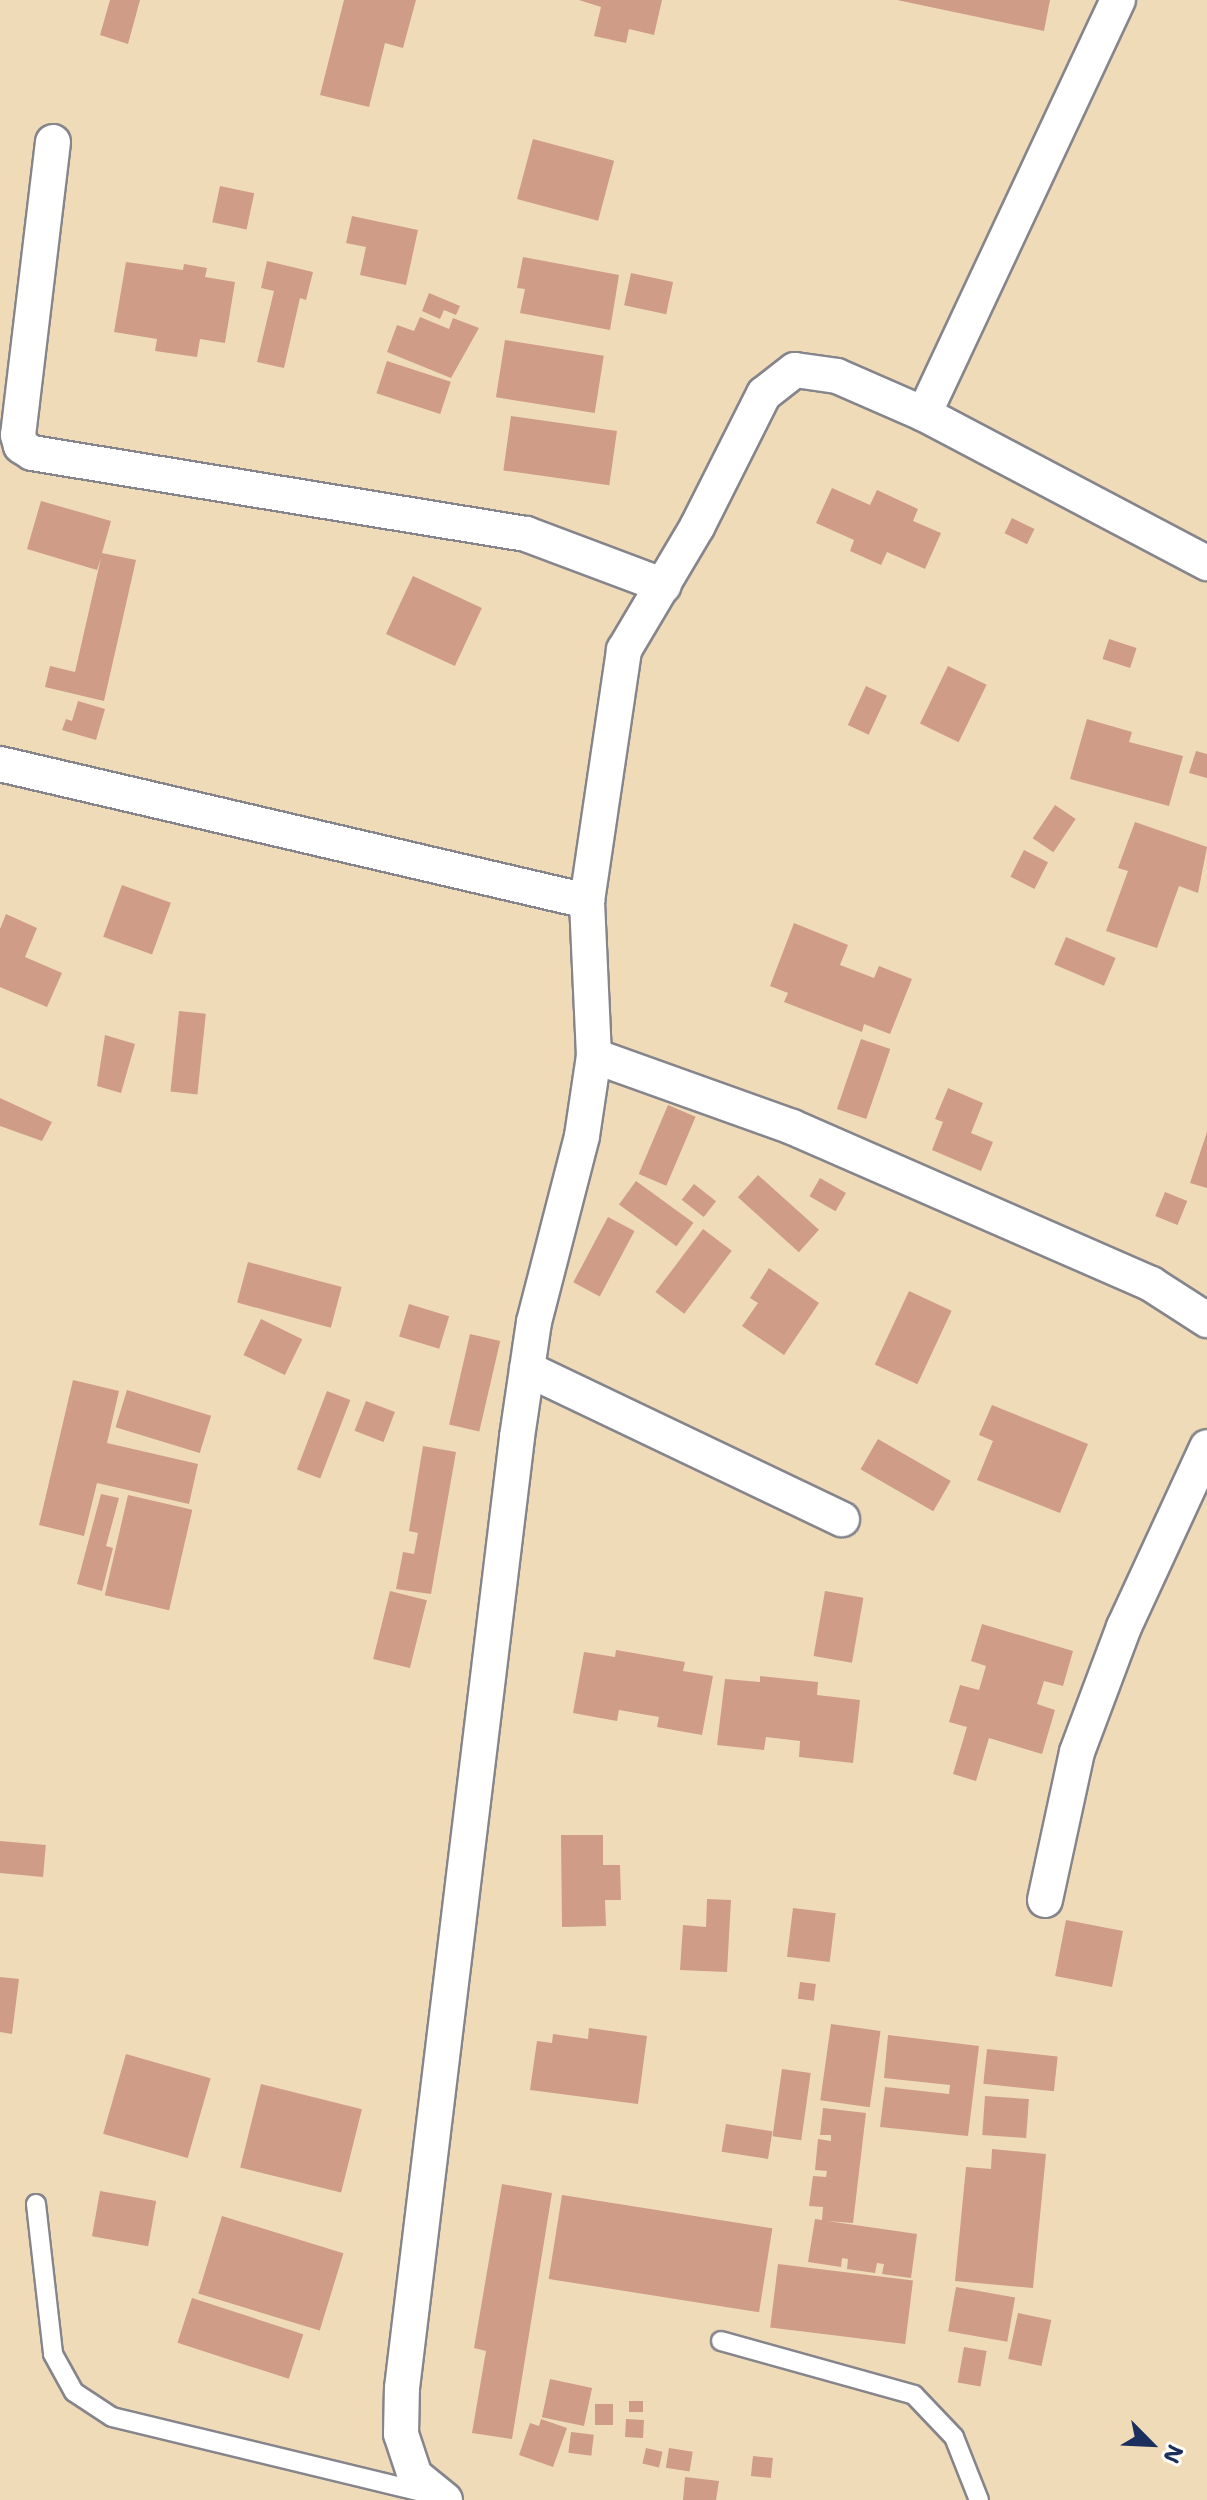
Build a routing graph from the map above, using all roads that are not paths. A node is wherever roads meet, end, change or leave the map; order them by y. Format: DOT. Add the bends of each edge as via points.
graph roads {
  1 [pos="1118,0"];
  2 [pos="53,142"];
  3 [pos="924,414"];
  4 [pos="1207,563"];
  5 [pos="664,586"];
  6 [pos="0,764"];
  7 [pos="587,901"];
  8 [pos="594,1056"];
  9 [pos="1207,1320"];
  10 [pos="527,1369"];
  11 [pos="1207,1447"];
  12 [pos="842,1519"];
  13 [pos="1045,1900"];
  14 [pos="36,2204"];
  15 [pos="721,2341"];
  16 [pos="439,2497"];
  17 [pos="979,2500"];
  1 -- 3 [label="street"];
  2 -- 5 [label="street" via="18,435 21,446 32,453 526,534"];
  3 -- 4 [label="street"];
  3 -- 5 [label="street" via="837,376 795,370 764,394"];
  5 -- 7 [label="street" via="640,616 624,650"];
  6 -- 7 [label="street"];
  7 -- 8 [label="street"];
  8 -- 9 [label="street" via="792,1127 1151,1284"];
  8 -- 10 [label="street" via="582,1136"];
  10 -- 12 [label="street"];
  10 -- 16 [label="street" via="402,2388 401,2434 415,2476"];
  11 -- 13 [label="street" via="1124,1627 1077,1752"];
  14 -- 16 [label="lane" via="53,2354 74,2392 112,2417"];
  15 -- 17 [label="lane" via="914,2395 954,2437"];
}
